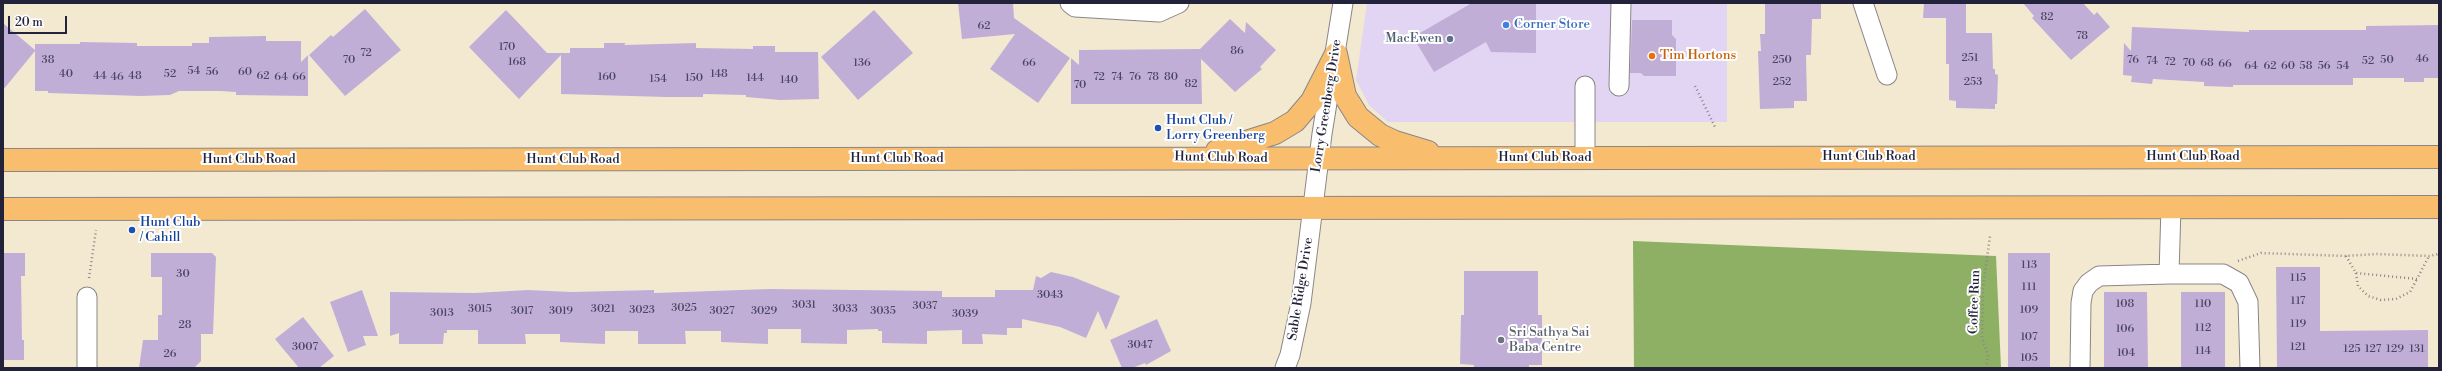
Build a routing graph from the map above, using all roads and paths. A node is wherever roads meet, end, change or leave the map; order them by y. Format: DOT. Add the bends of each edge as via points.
graph roads {
  1 [pos="1070,3"];
  2 [pos="1179,3"];
  3 [pos="1343,3"];
  4 [pos="1621,3"];
  5 [pos="1863,3"];
  6 [pos="1336,54"];
  7 [pos="1887,75"];
  8 [pos="1585,86"];
  9 [pos="1619,86"];
  10 [pos="1695,86"];
  11 [pos="1716,129"];
  12 [pos="1191,157"];
  13 [pos="2439,157"];
  14 [pos="1450,158"];
  15 [pos="1585,158"];
  16 [pos="1319,159"];
  17 [pos="3,160"];
  18 [pos="2171,207"];
  19 [pos="2439,207"];
  20 [pos="1312,208"];
  21 [pos="3,209"];
  22 [pos="99,209"];
  23 [pos="1990,236"];
  24 [pos="2439,254"];
  25 [pos="2346,256"];
  26 [pos="2428,256"];
  27 [pos="2356,273"];
  28 [pos="2169,274"];
  29 [pos="2223,274"];
  30 [pos="2417,279"];
  31 [pos="87,297"];
  32 [pos="87,368"];
  33 [pos="1285,368"];
  34 [pos="1986,368"];
  35 [pos="2080,368"];
  36 [pos="2250,368"];
  1 -- 2 [label="street" via="1075,7 1159,12"];
  3 -- 6 [label="street, Lorry Greenberg Drive"];
  4 -- 9 [label="street"];
  5 -- 7 [label="street"];
  6 -- 12 [label="main road" via="1312,100 1304,112 1287,128 1243,144"];
  6 -- 14 [label="main road" via="1345,96 1351,108 1367,125 1395,142"];
  6 -- 16 [label="street, Lorry Greenberg Drive"];
  8 -- 15 [label="street"];
  10 -- 11 [label="path"];
  12 -- 16 [label="main road, Hunt Club Road"];
  12 -- 17 [label="main road, Hunt Club Road"];
  13 -- 15 [label="main road, Hunt Club Road"];
  14 -- 15 [label="main road, Hunt Club Road"];
  14 -- 16 [label="main road, Hunt Club Road"];
  16 -- 20 [label="street, Lorry Greenberg Drive"];
  18 -- 19 [label="main road"];
  18 -- 20 [label="main road"];
  18 -- 28 [label="street"];
  20 -- 22 [label="main road"];
  20 -- 33 [label="street, Sable Ridge Drive" via="1301,303"];
  21 -- 22 [label="main road"];
  22 -- 31 [label="path"];
  23 -- 34 [label="path, Coffee Run" via="1983,288 1982,338 1988,355"];
  24 -- 26 [label="path"];
  25 -- 26 [label="path"];
  25 -- 27 [label="path"];
  25 -- 29 [label="path" via="2261,253 2239,260"];
  26 -- 30 [label="path"];
  27 -- 30 [label="path"];
  27 -- 30 [label="path" via="2358,286 2368,296 2381,300 2396,300 2410,292"];
  28 -- 29 [label="street"];
  28 -- 35 [label="street" via="2099,276 2089,283 2083,292 2081,303"];
  29 -- 36 [label="street" via="2239,283 2248,302"];
  31 -- 32 [label="street"];
}
